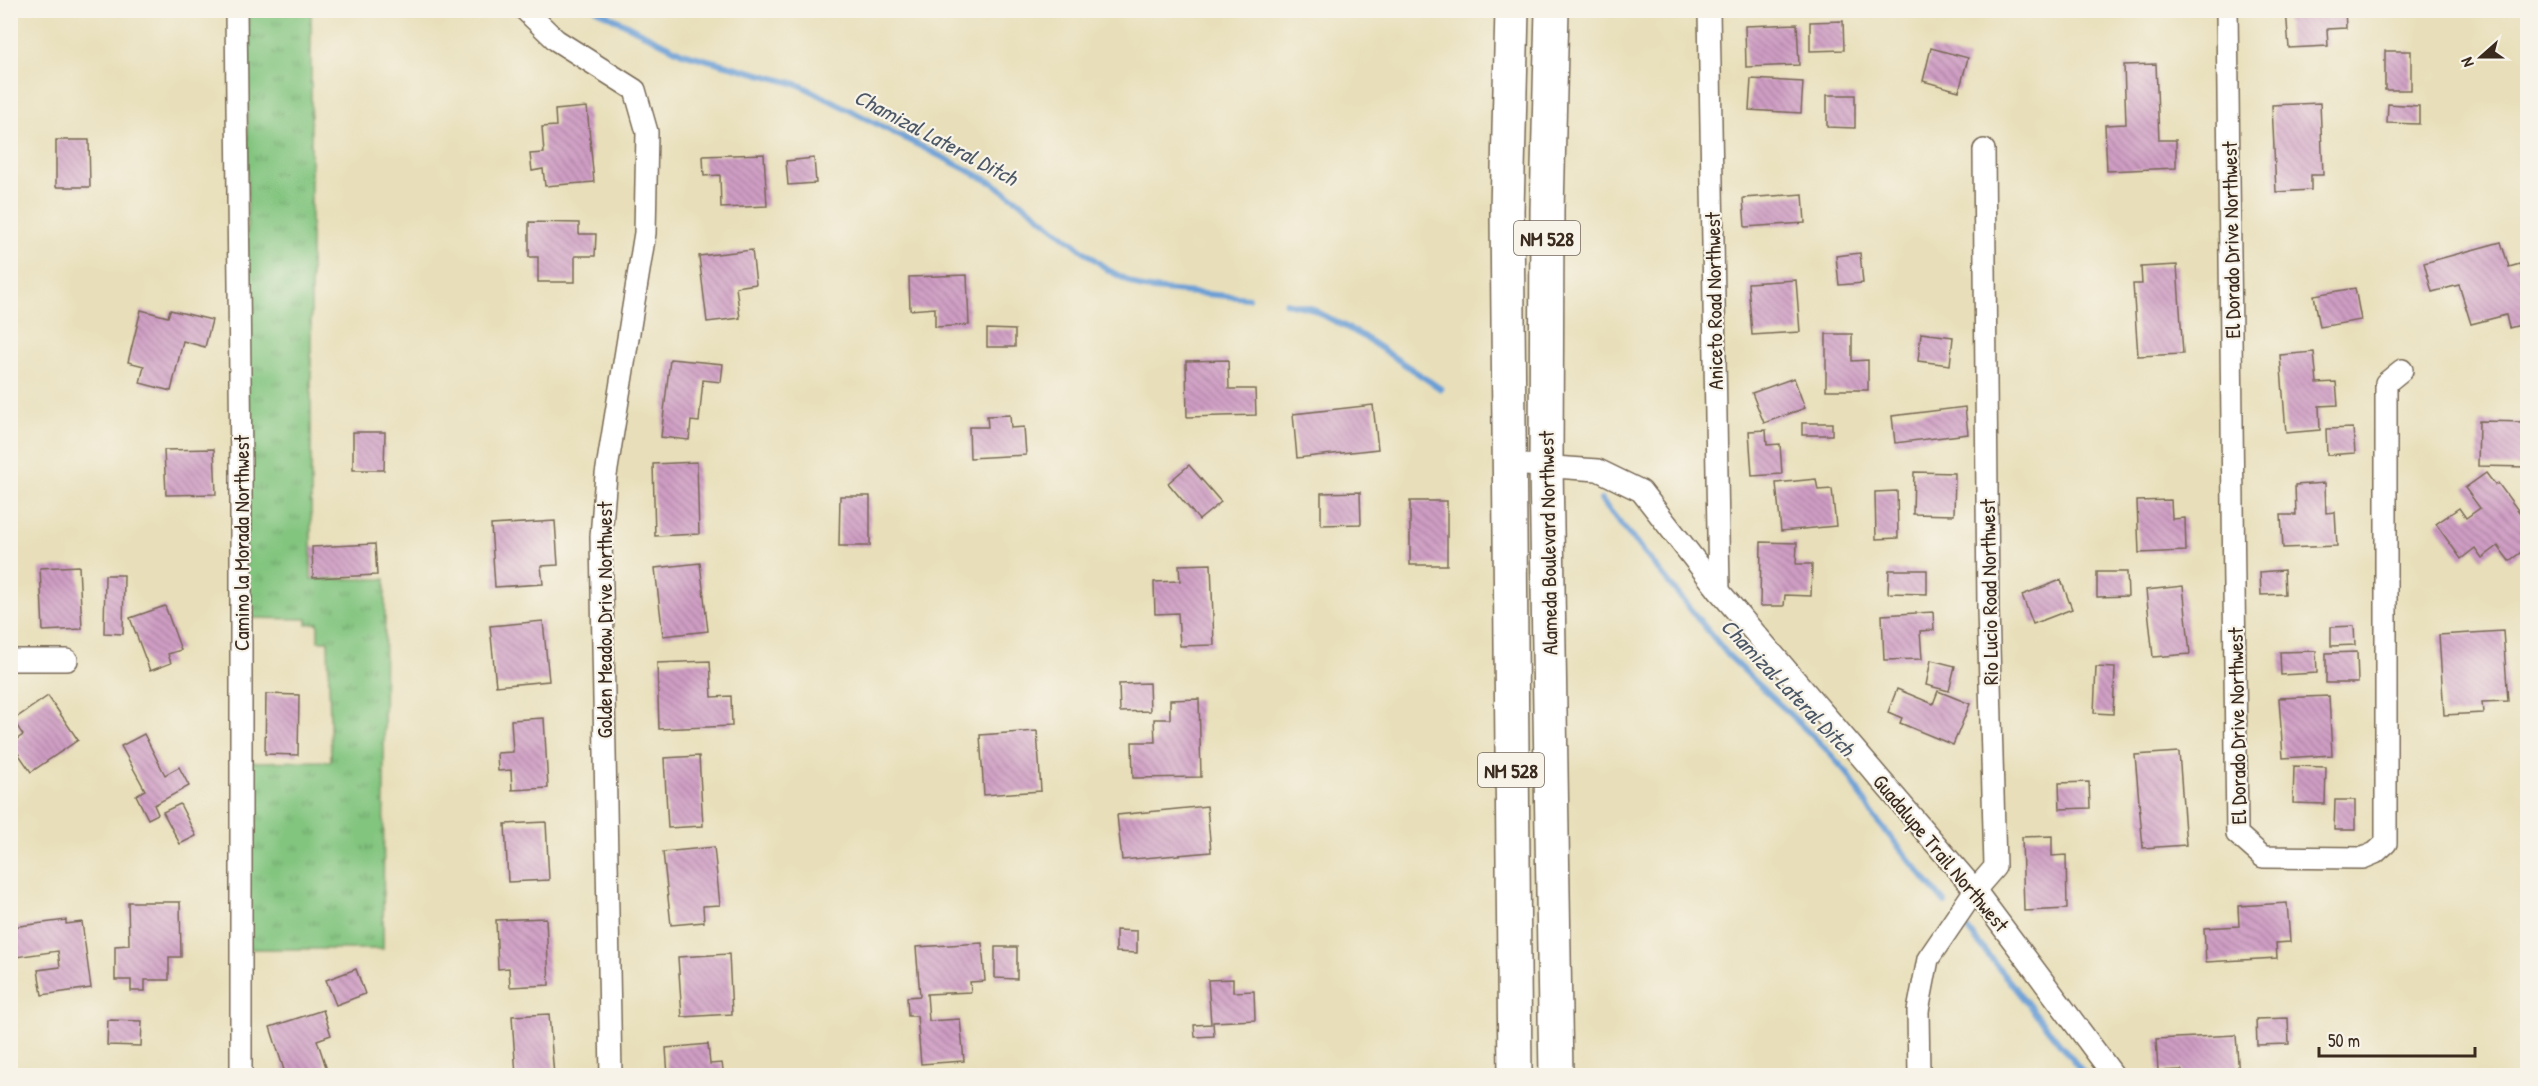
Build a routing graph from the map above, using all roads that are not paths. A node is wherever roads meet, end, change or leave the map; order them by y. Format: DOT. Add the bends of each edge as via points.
graph roads {
  1 [pos="236,10"];
  2 [pos="525,10"];
  3 [pos="1512,10"];
  4 [pos="1552,10"];
  5 [pos="1709,10"];
  6 [pos="2227,10"];
  7 [pos="1984,150"];
  8 [pos="2402,370"];
  9 [pos="1510,464"];
  10 [pos="1546,466"];
  11 [pos="1719,591"];
  12 [pos="10,660"];
  13 [pos="67,660"];
  14 [pos="1975,890"];
  15 [pos="241,1076"];
  16 [pos="611,1076"];
  17 [pos="1515,1076"];
  18 [pos="1556,1076"];
  19 [pos="1918,1076"];
  20 [pos="2114,1076"];
  1 -- 15 [label="street, Camino la Morada Northwest"];
  2 -- 16 [label="street, Golden Meadow Drive Northwest" via="556,40 634,90 647,132 645,233 602,502"];
  3 -- 9 [label="main road, Alameda Boulevard Northwest / NM 528" via="1507,210"];
  4 -- 10 [label="main road, Alameda Boulevard Northwest / NM 528"];
  5 -- 11 [label="street, Aniceto Road Northwest"];
  6 -- 8 [label="street, El Dorado Drive Northwest" via="2237,834 2264,857 2362,858 2376,854 2386,843 2386,383"];
  7 -- 14 [label="street, Rio Lucio Road Northwest" via="1988,609 1995,867"];
  9 -- 10 [label="street, Guadalupe Trail Northwest"];
  9 -- 17 [label="main road, Alameda Boulevard Northwest / NM 528"];
  10 -- 11 [label="street, Guadalupe Trail Northwest" via="1598,470 1641,491"];
  10 -- 18 [label="main road, Alameda Boulevard Northwest / NM 528"];
  11 -- 14 [label="street, Guadalupe Trail Northwest"];
  12 -- 13 [label="street"];
  14 -- 19 [label="street, Rio Lucio Road Northwest" via="1928,959 1918,1011"];
  14 -- 20 [label="street, Guadalupe Trail Northwest"];
}
